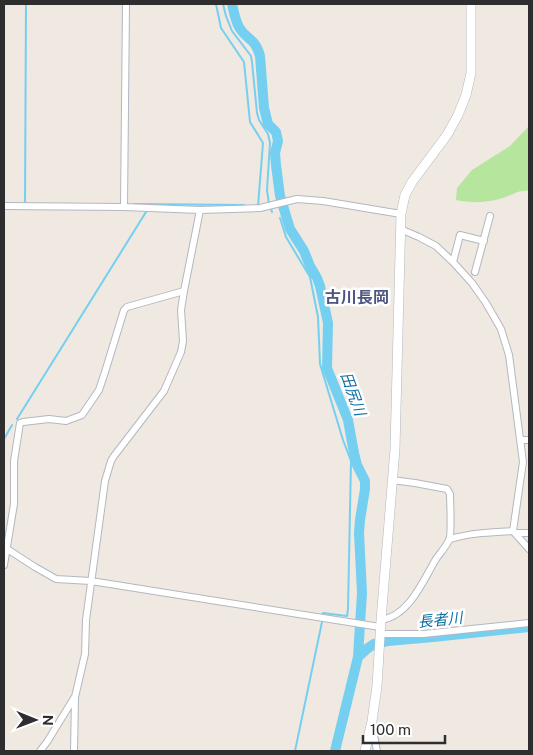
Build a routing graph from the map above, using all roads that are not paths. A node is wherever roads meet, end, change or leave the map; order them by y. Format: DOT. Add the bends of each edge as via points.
graph roads {
  1 [pos="126,4"];
  2 [pos="471,4"];
  3 [pos="4,206"];
  4 [pos="124,207"];
  5 [pos="200,210"];
  6 [pos="401,214"];
  7 [pos="490,216"];
  8 [pos="400,229"];
  9 [pos="484,241"];
  10 [pos="453,262"];
  11 [pos="475,272"];
  12 [pos="184,291"];
  13 [pos="520,440"];
  14 [pos="529,440"];
  15 [pos="526,472"];
  16 [pos="392,480"];
  17 [pos="515,532"];
  18 [pos="529,533"];
  19 [pos="450,539"];
  20 [pos="5,548"];
  21 [pos="529,549"];
  22 [pos="4,565"];
  23 [pos="91,581"];
  24 [pos="529,623"];
  25 [pos="380,633"];
  26 [pos="74,697"];
  27 [pos="372,721"];
  28 [pos="40,751"];
  29 [pos="74,751"];
  30 [pos="364,751"];
  31 [pos="377,751"];
  1 -- 4 [label="street"];
  2 -- 6 [label="street" via="470,73 466,95 446,135 412,182"];
  3 -- 4 [label="street"];
  4 -- 5 [label="street"];
  5 -- 6 [label="street" via="260,208 297,199"];
  5 -- 12 [label="street"];
  6 -- 8 [label="street"];
  7 -- 9 [label="street"];
  8 -- 10 [label="street" via="436,246"];
  8 -- 16 [label="street"];
  9 -- 10 [label="street" via="460,235"];
  9 -- 11 [label="street"];
  10 -- 13 [label="street" via="486,303 503,334 509,355"];
  12 -- 20 [label="street" via="124,310 99,390 82,415 66,421 49,419 20,423 14,461 14,504"];
  12 -- 23 [label="street" via="183,341 168,384 111,461 105,480"];
  13 -- 14 [label="street"];
  13 -- 15 [label="street"];
  15 -- 17 [label="street"];
  16 -- 19 [label="street" via="447,489 450,494"];
  16 -- 25 [label="street"];
  17 -- 18 [label="street"];
  17 -- 19 [label="street" via="489,532"];
  17 -- 21 [label="street"];
  19 -- 25 [label="street" via="411,601 388,619"];
  20 -- 22 [label="street"];
  20 -- 23 [label="street" via="56,579"];
  23 -- 25 [label="street" via="366,625"];
  23 -- 26 [label="street" via="84,654"];
  24 -- 25 [label="street" via="423,634"];
  25 -- 27 [label="street"];
  26 -- 28 [label="street"];
  26 -- 29 [label="street"];
  27 -- 30 [label="street"];
  27 -- 31 [label="street"];
}
